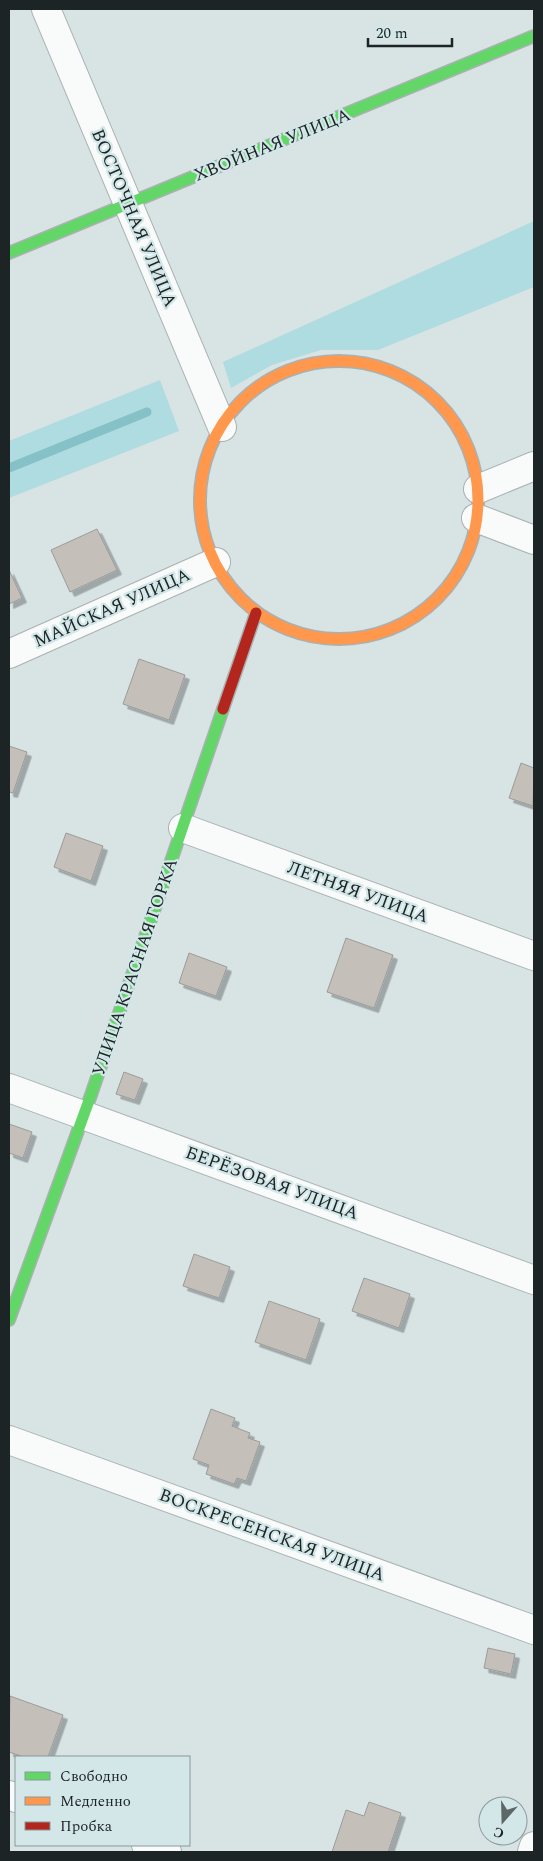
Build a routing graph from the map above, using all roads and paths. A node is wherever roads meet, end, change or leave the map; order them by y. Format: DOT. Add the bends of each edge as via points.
graph roads {
  1 [pos="46,9"];
  2 [pos="534,36"];
  3 [pos="128,204"];
  4 [pos="9,253"];
  5 [pos="222,427"];
  6 [pos="534,466"];
  7 [pos="478,489"];
  8 [pos="476,518"];
  9 [pos="534,540"];
  10 [pos="216,562"];
  11 [pos="256,613"];
  12 [pos="9,654"];
  13 [pos="183,828"];
  14 [pos="534,956"];
  15 [pos="9,1088"];
  16 [pos="84,1114"];
  17 [pos="534,1280"];
  18 [pos="9,1320"];
  19 [pos="9,1440"];
  20 [pos="534,1630"];
  21 [pos="149,1846"];
  22 [pos="534,1846"];
  23 [pos="167,1852"];
  24 [pos="532,1852"];
  1 -- 3 [label="street, ВОСТОЧНАЯ УЛИЦА"];
  2 -- 3 [label="street, ХВОЙНАЯ УЛИЦА"];
  3 -- 4 [label="street, ХВОЙНАЯ УЛИЦА"];
  3 -- 5 [label="street, ВОСТОЧНАЯ УЛИЦА"];
  5 -- 7 [label="street" via="232,410 268,379 311,363 358,362 403,376 441,404 467,443"];
  5 -- 10 [label="street" via="208,450 199,496 205,541"];
  6 -- 7 [label="street"];
  7 -- 8 [label="street"];
  8 -- 9 [label="street"];
  8 -- 11 [label="street" via="474,535 455,578 424,611 385,632 341,640 296,633"];
  10 -- 11 [label="street" via="225,581"];
  10 -- 12 [label="street, МАЙСКАЯ УЛИЦА"];
  11 -- 13 [label="street, УЛИЦА КРАСНАЯ ГОРКА"];
  13 -- 14 [label="street, ЛЕТНЯЯ УЛИЦА"];
  13 -- 16 [label="street, УЛИЦА КРАСНАЯ ГОРКА"];
  15 -- 16 [label="street, БЕРЁЗОВАЯ УЛИЦА"];
  16 -- 17 [label="street, БЕРЁЗОВАЯ УЛИЦА"];
  16 -- 18 [label="street, УЛИЦА КРАСНАЯ ГОРКА"];
  19 -- 20 [label="street, ВОСКРЕСЕНСКАЯ УЛИЦА"];
  21 -- 23 [label="street"];
  22 -- 24 [label="street"];
}
